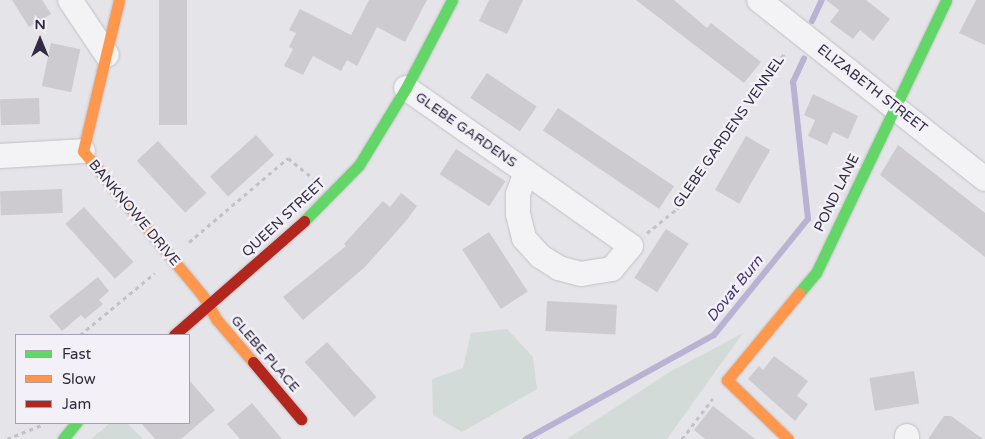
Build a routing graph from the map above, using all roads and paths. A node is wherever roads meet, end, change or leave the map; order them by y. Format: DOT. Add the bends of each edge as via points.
graph roads {
  1 [pos="70,0"];
  2 [pos="119,0"];
  3 [pos="452,0"];
  4 [pos="759,0"];
  5 [pos="946,0"];
  6 [pos="799,32"];
  7 [pos="106,55"];
  8 [pos="406,88"];
  9 [pos="896,106"];
  10 [pos="83,151"];
  11 [pos="0,156"];
  12 [pos="526,172"];
  13 [pos="985,179"];
  14 [pos="333,194"];
  15 [pos="631,246"];
  16 [pos="171,257"];
  17 [pos="209,307"];
  18 [pos="81,334"];
  19 [pos="175,334"];
  20 [pos="727,380"];
  21 [pos="301,419"];
  22 [pos="45,424"];
  23 [pos="75,424"];
  24 [pos="7,439"];
  25 [pos="62,439"];
  26 [pos="682,439"];
  27 [pos="788,439"];
  1 -- 7 [label="street"];
  2 -- 7 [label="street, BANKNOWE DRIVE"];
  3 -- 8 [label="street, QUEEN STREET"];
  4 -- 6 [label="street, ELIZABETH STREET"];
  5 -- 9 [label="street, POND LANE"];
  6 -- 9 [label="street, ELIZABETH STREET"];
  6 -- 15 [label="path, GLEBE GARDENS VENNEL" via="677,209"];
  7 -- 10 [label="street, BANKNOWE DRIVE"];
  8 -- 12 [label="street, GLEBE GARDENS"];
  8 -- 14 [label="street, QUEEN STREET" via="359,165"];
  9 -- 13 [label="street, ELIZABETH STREET"];
  9 -- 20 [label="street, POND LANE" via="816,273"];
  10 -- 11 [label="street"];
  10 -- 16 [label="street, BANKNOWE DRIVE"];
  12 -- 15 [label="street, GLEBE GARDENS"];
  12 -- 15 [label="street, GLEBE GARDENS" via="518,194 518,214 524,238 540,256 559,268 581,274 612,269"];
  14 -- 16 [label="path" via="288,158"];
  14 -- 17 [label="street, QUEEN STREET"];
  16 -- 17 [label="street, BANKNOWE DRIVE"];
  16 -- 18 [label="path"];
  17 -- 19 [label="street, QUEEN STREET"];
  17 -- 21 [label="street, GLEBE PLACE"];
  20 -- 26 [label="path"];
  20 -- 27 [label="street"];
  22 -- 24 [label="path"];
  23 -- 25 [label="street"];
}
